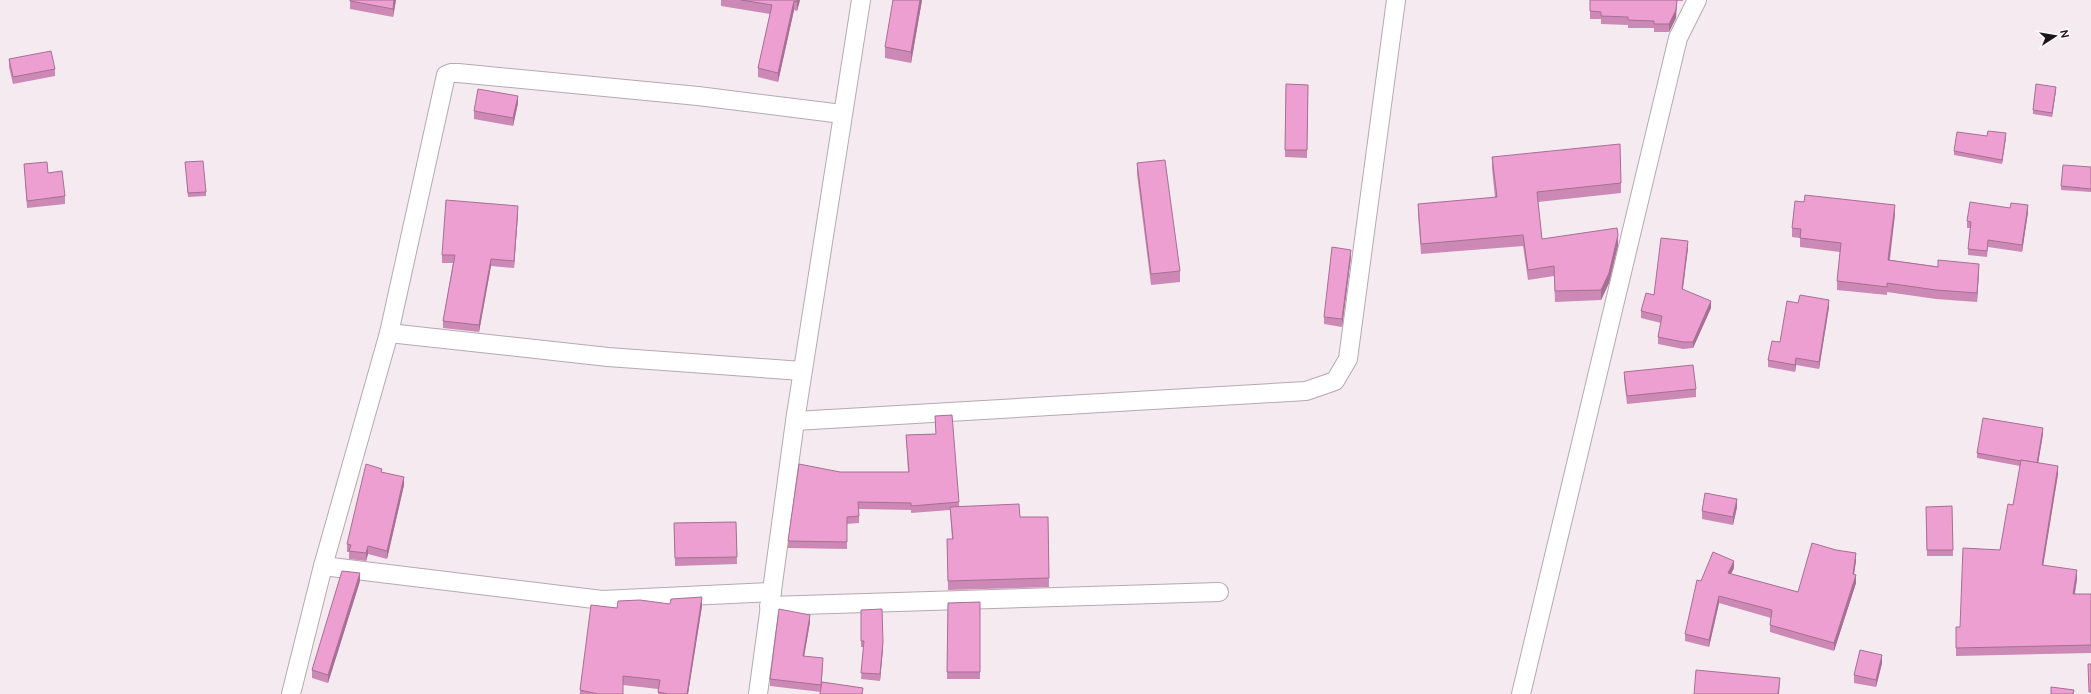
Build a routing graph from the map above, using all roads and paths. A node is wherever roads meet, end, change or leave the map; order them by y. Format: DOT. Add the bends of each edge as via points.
graph roads {
  1 [pos="860,0"];
  2 [pos="1396,0"];
  3 [pos="1697,0"];
  4 [pos="842,114"];
  5 [pos="389,333"];
  6 [pos="802,371"];
  7 [pos="795,421"];
  8 [pos="323,566"];
  9 [pos="1219,592"];
  10 [pos="770,599"];
  11 [pos="291,694"];
  12 [pos="758,694"];
  13 [pos="1521,694"];
  1 -- 4 [label="street"];
  2 -- 7 [label="street" via="1348,359 1335,381 1306,391"];
  3 -- 13 [label="street" via="1678,38"];
  4 -- 5 [label="street" via="698,96 451,73 446,75"];
  4 -- 6 [label="street"];
  5 -- 6 [label="street" via="608,357"];
  5 -- 8 [label="street"];
  6 -- 7 [label="street"];
  7 -- 10 [label="street"];
  8 -- 10 [label="street" via="602,600"];
  8 -- 11 [label="street"];
  9 -- 10 [label="street"];
  10 -- 12 [label="street"];
}
